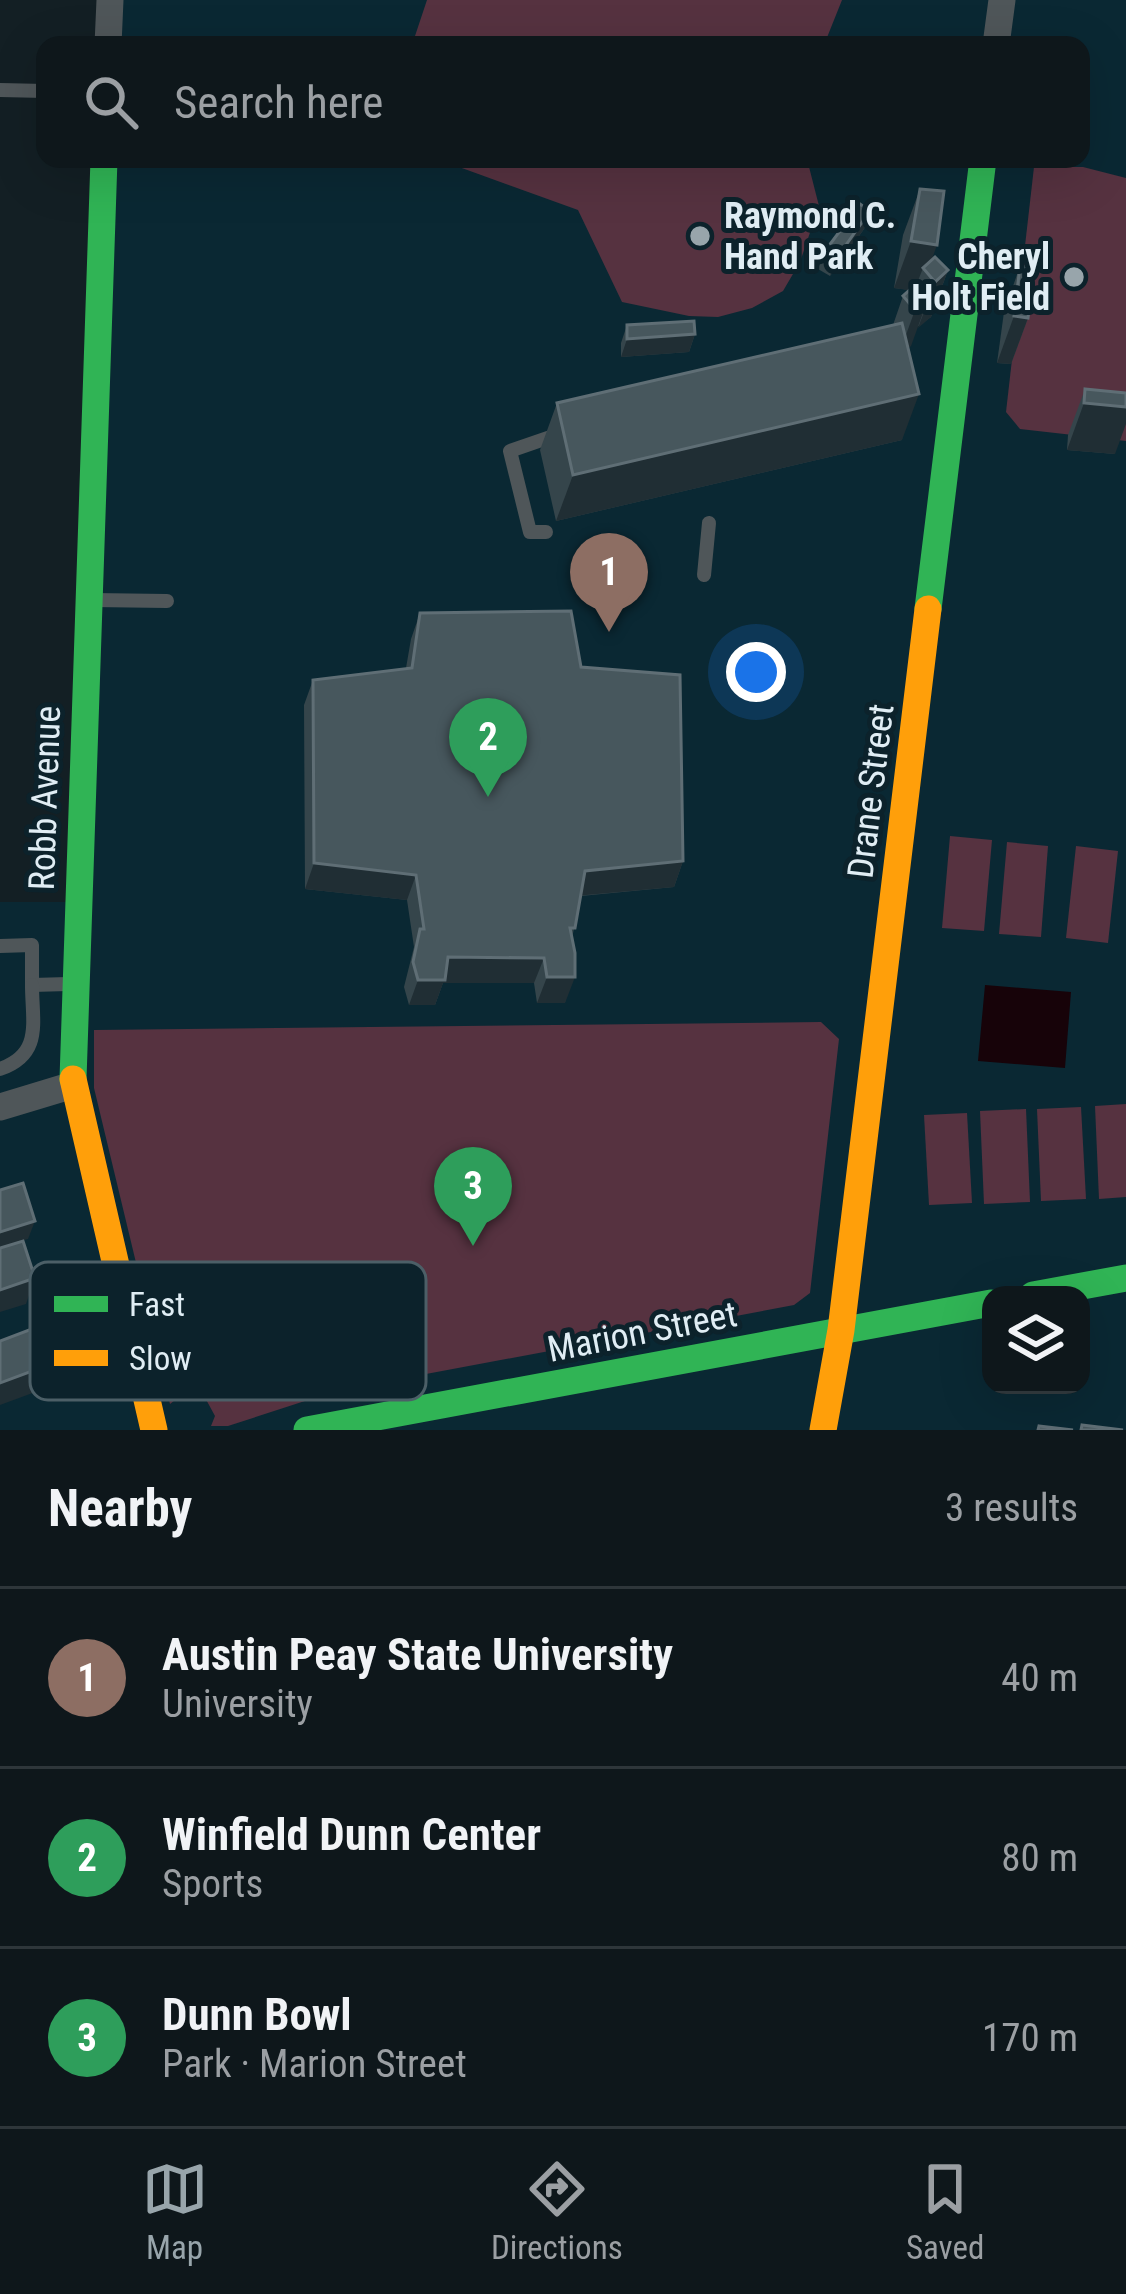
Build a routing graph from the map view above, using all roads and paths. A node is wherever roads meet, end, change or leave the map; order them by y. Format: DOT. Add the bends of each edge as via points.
graph roads {
  1 [pos="110,0"];
  2 [pos="1002,0"];
  3 [pos="108,36"];
  4 [pos="997,36"];
  5 [pos="0,90"];
  6 [pos="36,91"];
  7 [pos="104,168"];
  8 [pos="982,168"];
  9 [pos="571,431"];
  10 [pos="709,523"];
  11 [pos="546,532"];
  12 [pos="704,575"];
  13 [pos="88,600"];
  14 [pos="167,601"];
  15 [pos="0,946"];
  16 [pos="73,984"];
  17 [pos="32,985"];
  18 [pos="0,1069"];
  19 [pos="73,1085"];
  20 [pos="0,1107"];
  21 [pos="115,1262"];
  22 [pos="1126,1278"];
  23 [pos="1082,1286"];
  24 [pos="982,1305"];
  25 [pos="841,1330"];
  26 [pos="147,1400"];
  27 [pos="154,1430"];
  28 [pos="307,1430"];
  29 [pos="824,1430"];
  1 -- 3 [label="street"];
  2 -- 4 [label="street"];
  5 -- 6 [label="lane"];
  7 -- 13 [label="street, Robb Avenue"];
  8 -- 25 [label="street, Drane Street"];
  9 -- 11 [label="lane" via="510,451 530,532"];
  10 -- 12 [label="lane"];
  13 -- 14 [label="lane"];
  13 -- 16 [label="street, Robb Avenue"];
  15 -- 17 [label="lane" via="32,945"];
  16 -- 17 [label="lane"];
  16 -- 19 [label="street, Robb Avenue"];
  17 -- 18 [label="lane" via="33,1041 19,1062"];
  19 -- 20 [label="street"];
  19 -- 21 [label="street, Robb Avenue"];
  22 -- 23 [label="street"];
  24 -- 25 [label="street, Marion Street"];
  25 -- 28 [label="street, Marion Street"];
  25 -- 29 [label="street, Drane Street"];
  26 -- 27 [label="street, Robb Avenue"];
}
